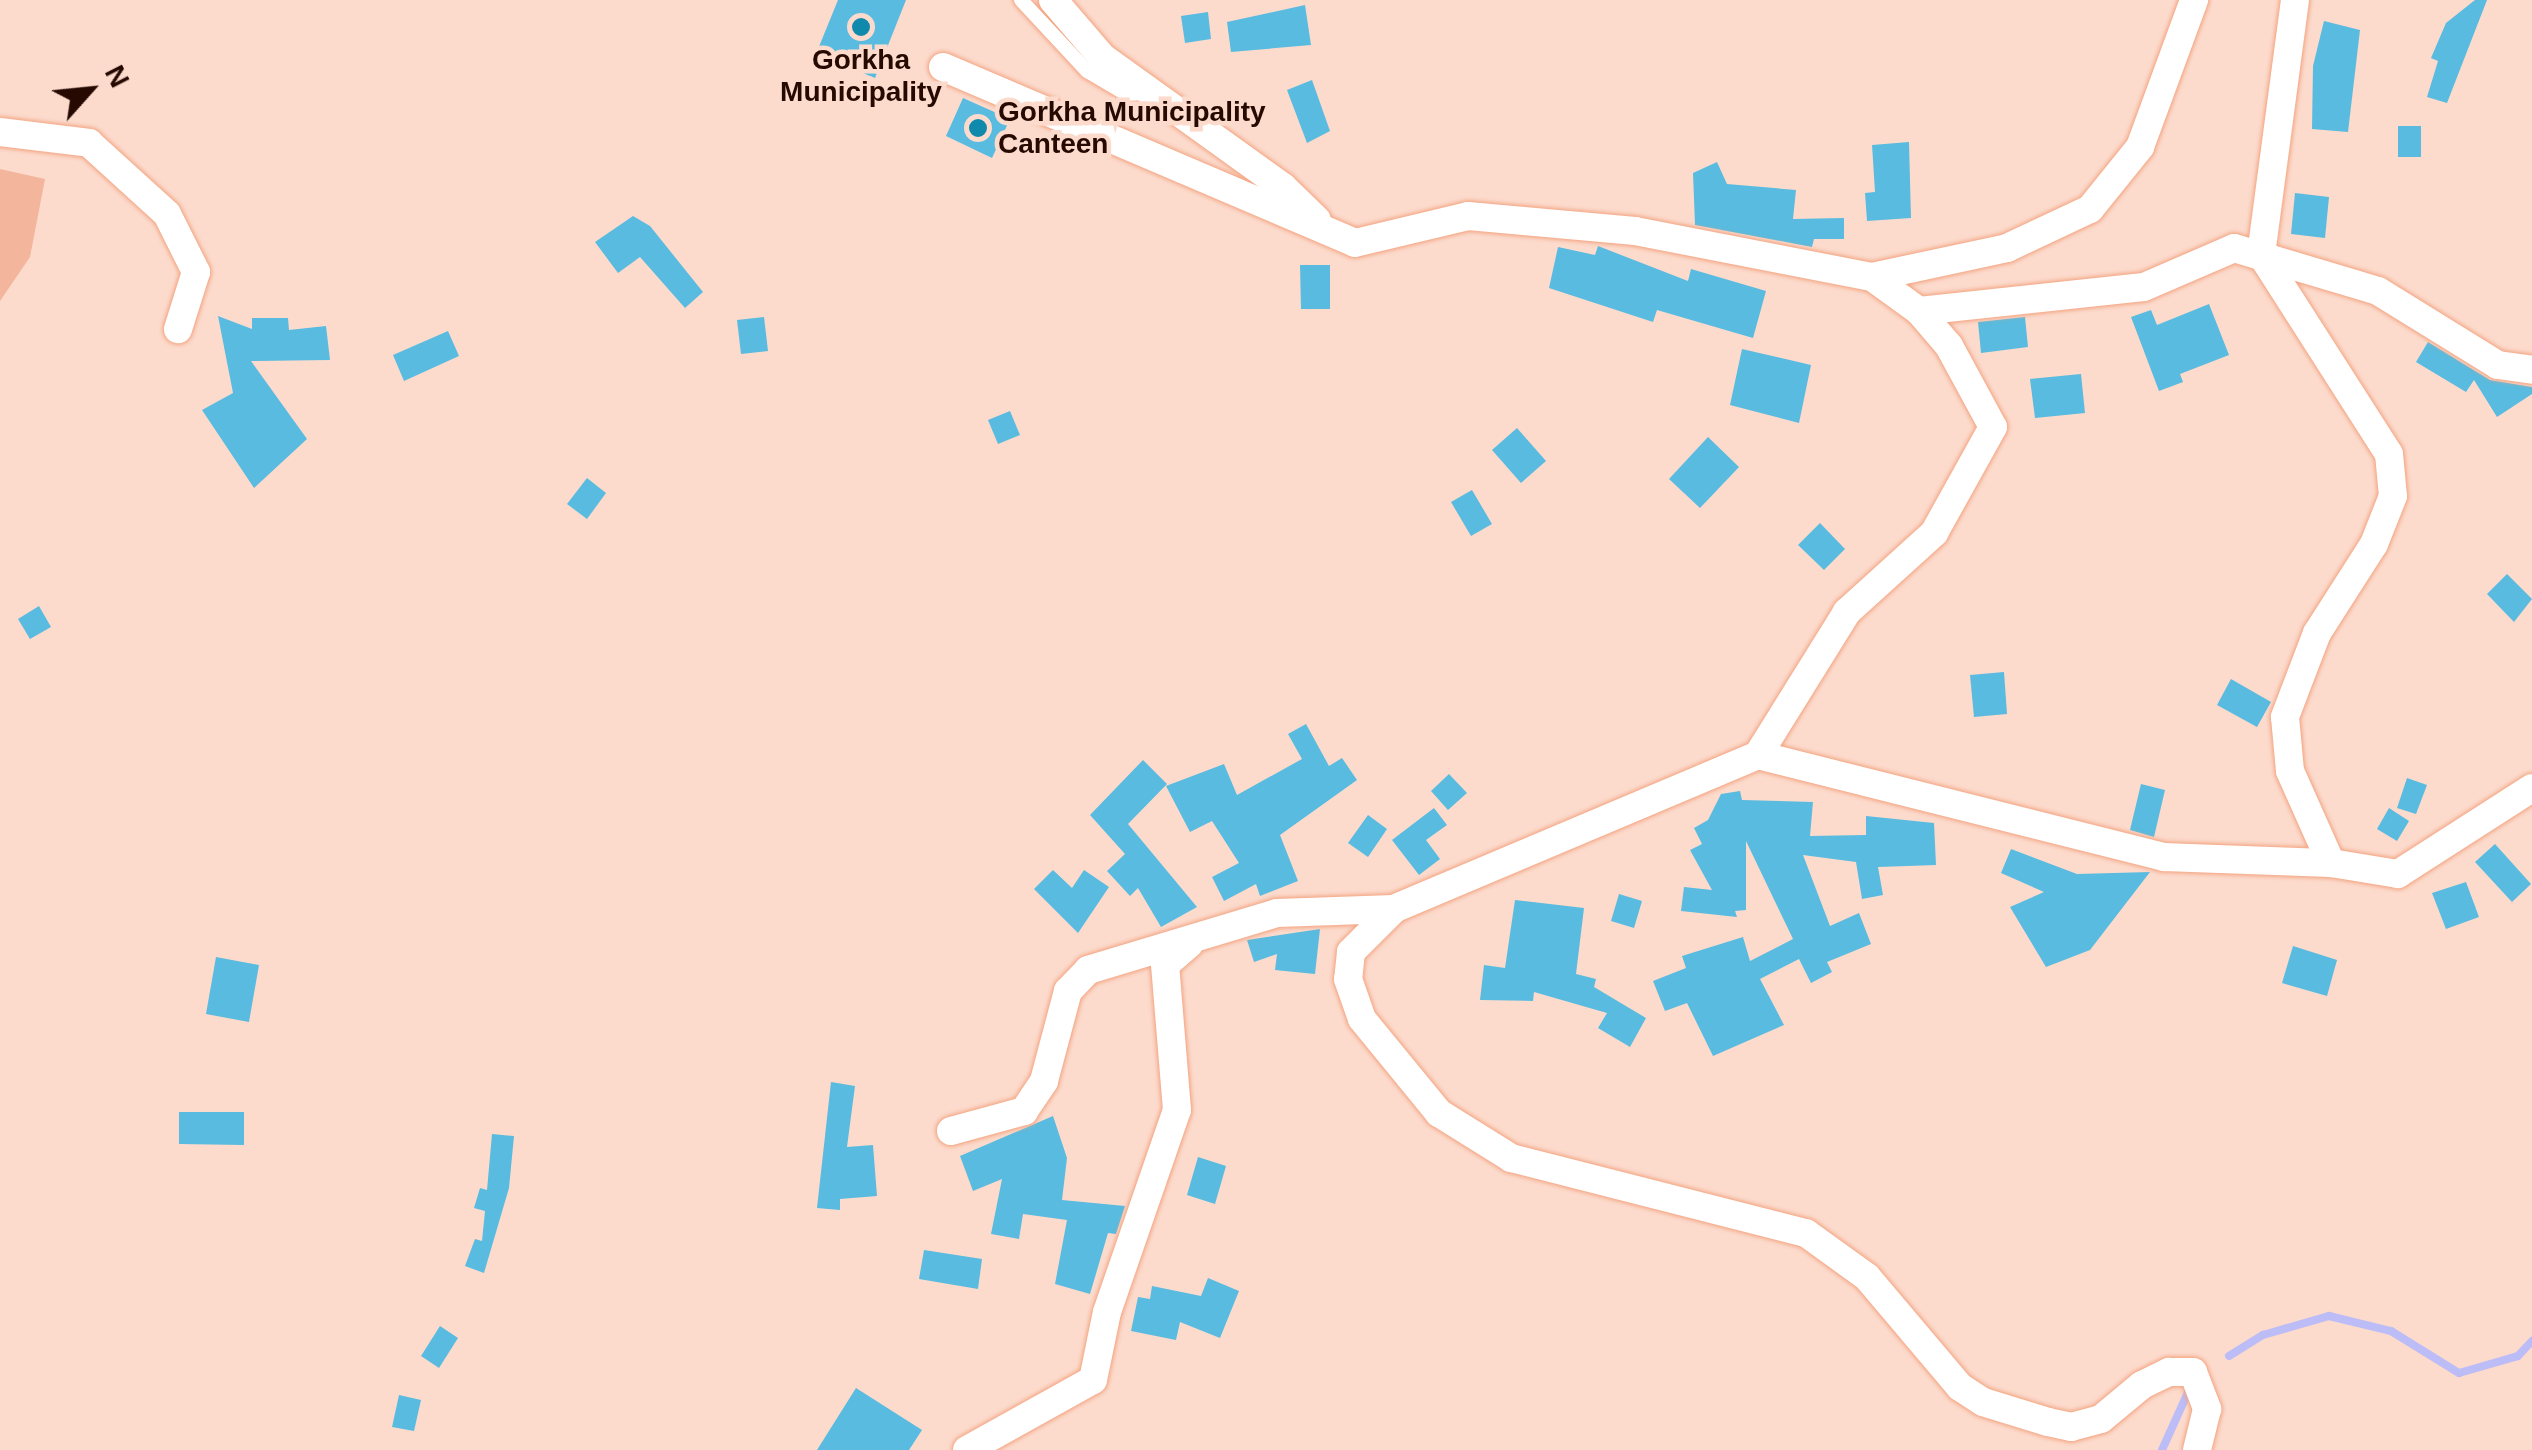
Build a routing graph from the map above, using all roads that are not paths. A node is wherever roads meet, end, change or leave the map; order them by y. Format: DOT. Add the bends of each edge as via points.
graph roads {
  1 [pos="1021,0"];
  2 [pos="1052,0"];
  3 [pos="2194,0"];
  4 [pos="2295,0"];
  5 [pos="943,67"];
  6 [pos="1151,93"];
  7 [pos="0,132"];
  8 [pos="1332,234"];
  9 [pos="2261,254"];
  10 [pos="1872,276"];
  11 [pos="1919,311"];
  12 [pos="178,329"];
  13 [pos="2532,370"];
  14 [pos="1758,755"];
  15 [pos="2532,788"];
  16 [pos="2331,863"];
  17 [pos="1394,909"];
  18 [pos="1189,944"];
  19 [pos="951,1132"];
  20 [pos="967,1450"];
  21 [pos="2197,1450"];
  1 -- 6 [label="lane" via="1088,71 1126,94"];
  2 -- 6 [label="street" via="1102,57"];
  3 -- 10 [label="street" via="2140,146 2090,209 2008,248"];
  4 -- 9 [label="street"];
  5 -- 8 [label="street"];
  6 -- 8 [label="street" via="1283,187"];
  7 -- 12 [label="street" via="90,143 167,214 196,272"];
  8 -- 10 [label="street" via="1355,243 1468,216 1635,231"];
  9 -- 11 [label="street" via="2234,248 2144,287"];
  9 -- 13 [label="street" via="2378,291 2498,365"];
  9 -- 16 [label="street" via="2389,454 2393,496 2381,528 2316,633 2285,717 2290,771"];
  10 -- 11 [label="street"];
  11 -- 14 [label="street" via="1950,346 1992,427 1934,534 1847,612"];
  14 -- 16 [label="street" via="2164,857"];
  14 -- 17 [label="street"];
  15 -- 16 [label="street" via="2398,874"];
  17 -- 18 [label="street" via="1277,912"];
  17 -- 21 [label="street" via="1351,952 1348,980 1362,1020 1439,1113 1511,1158 1806,1233 1867,1278 1960,1386 1983,1402 2071,1427 2102,1419 2169,1372 2194,1372 2207,1408"];
  18 -- 19 [label="street" via="1147,948 1088,970 1068,991 1044,1080 1024,1111"];
  18 -- 20 [label="street" via="1165,965 1177,1110 1107,1312 1093,1380"];
}
